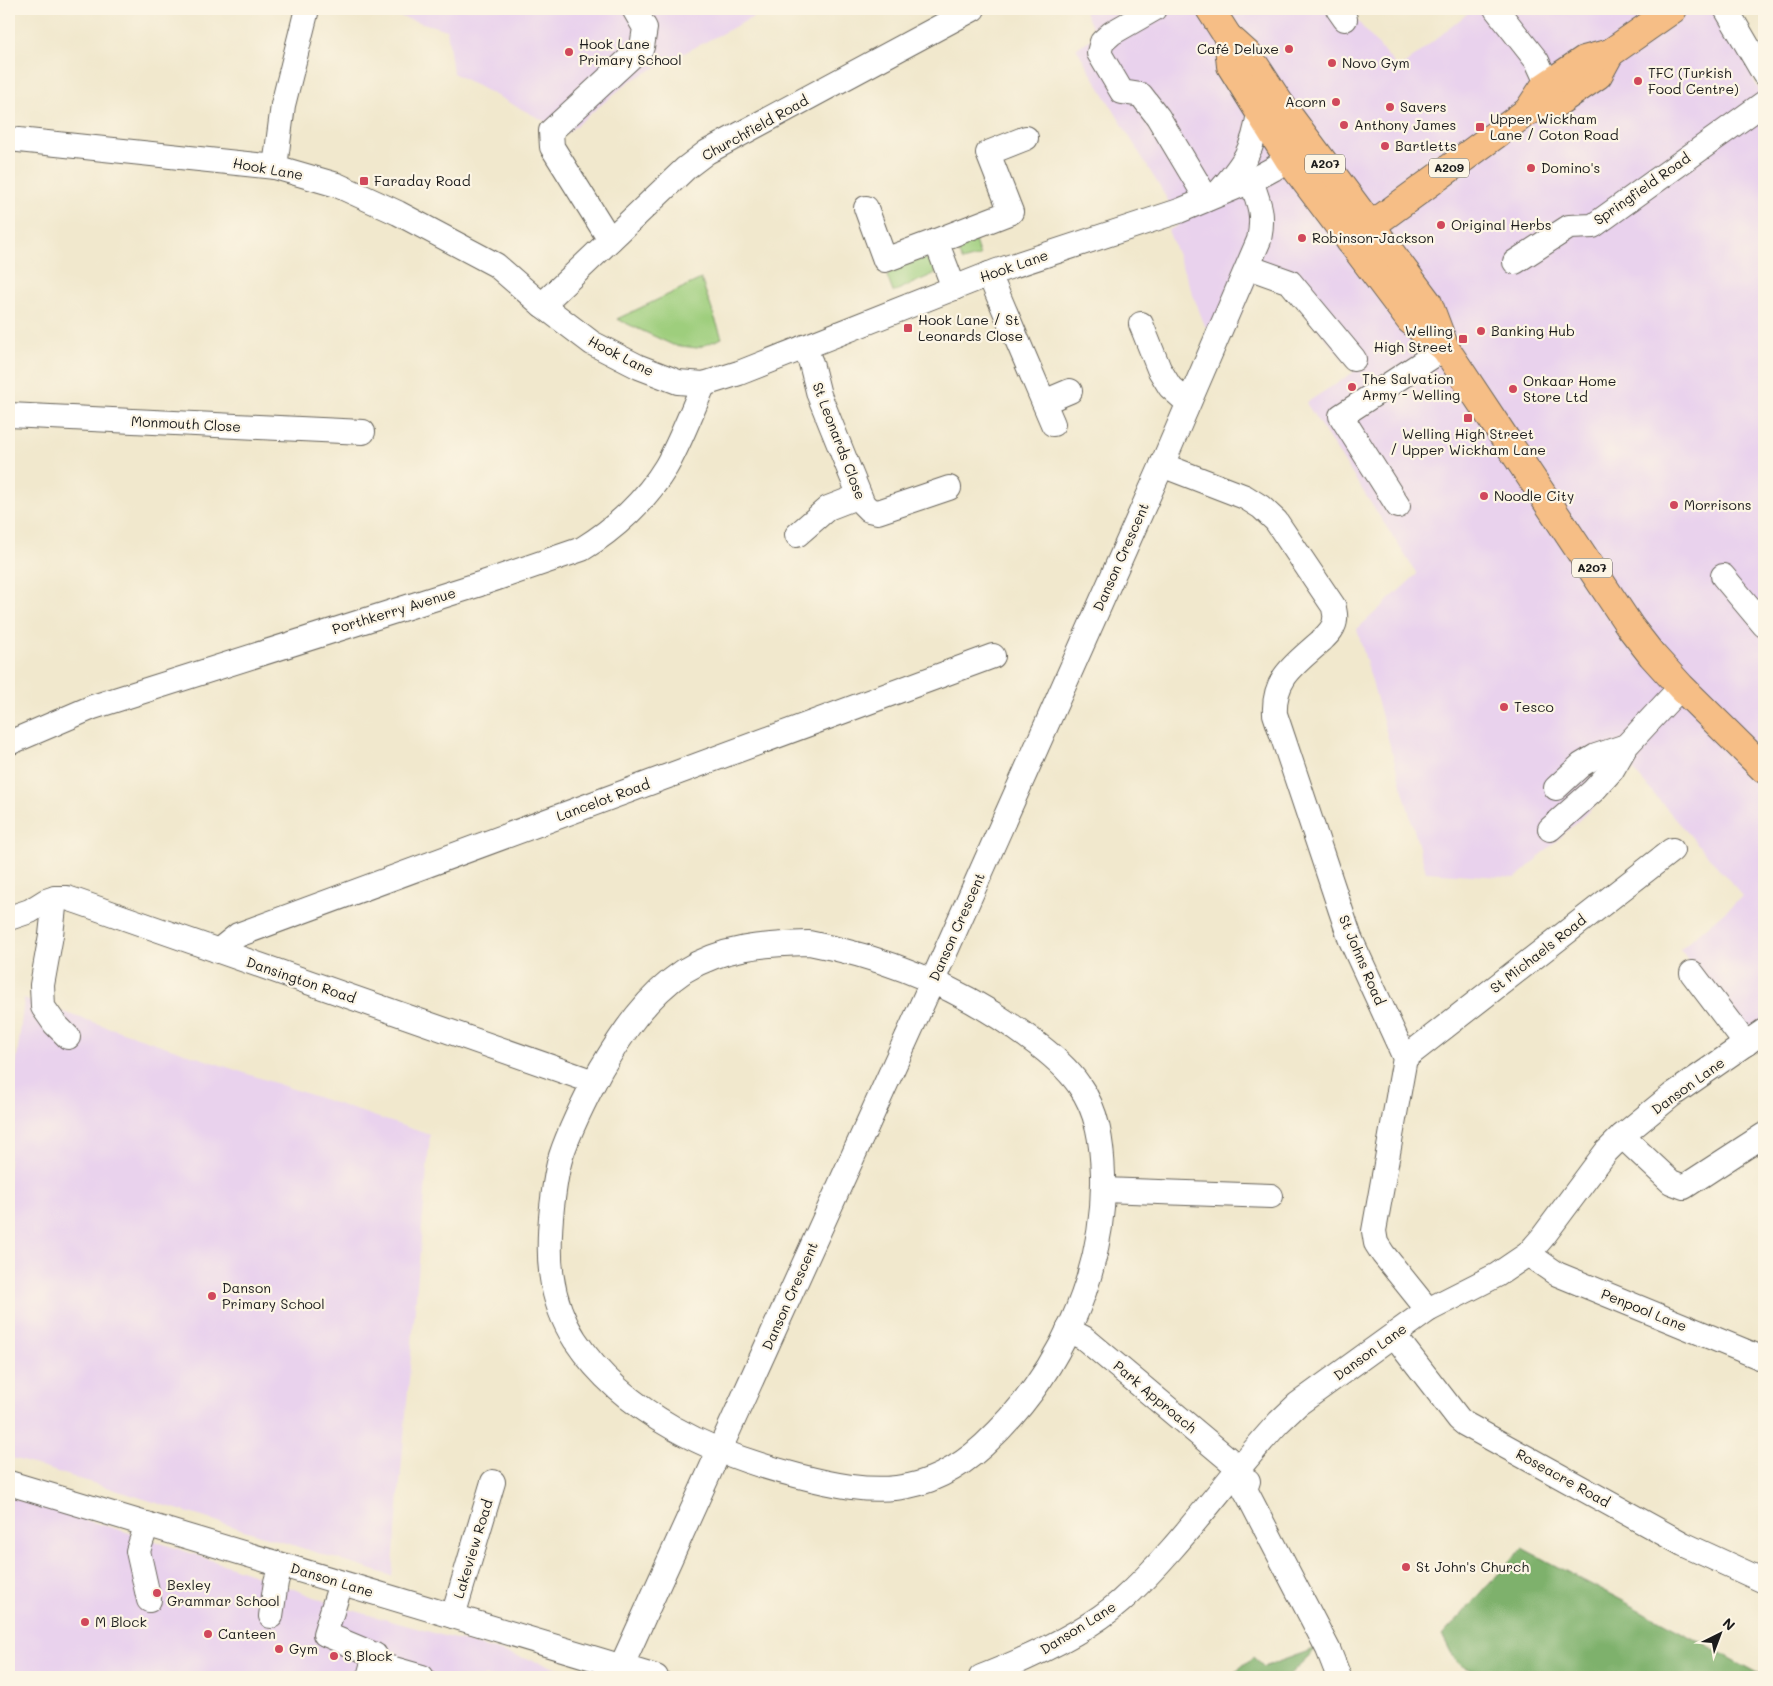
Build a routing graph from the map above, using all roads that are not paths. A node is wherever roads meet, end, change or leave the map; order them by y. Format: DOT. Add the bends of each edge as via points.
graph roads {
  1 [pos="307,9"];
  2 [pos="634,9"];
  3 [pos="973,9"];
  4 [pos="1154,9"];
  5 [pos="1210,9"];
  6 [pos="1496,9"];
  7 [pos="1673,9"];
  8 [pos="1726,9"];
  9 [pos="1610,53"];
  10 [pos="1764,74"];
  11 [pos="1548,84"];
  12 [pos="1764,103"];
  13 [pos="1270,108"];
  14 [pos="1528,111"];
  15 [pos="1026,138"];
  16 [pos="9,139"];
  17 [pos="1288,158"];
  18 [pos="275,167"];
  19 [pos="1251,181"];
  20 [pos="1212,197"];
  21 [pos="866,208"];
  22 [pos="1360,233"];
  23 [pos="610,240"];
  24 [pos="936,242"];
  25 [pos="1515,262"];
  26 [pos="1248,267"];
  27 [pos="990,274"];
  28 [pos="954,288"];
  29 [pos="542,305"];
  30 [pos="1141,324"];
  31 [pos="804,347"];
  32 [pos="1445,348"];
  33 [pos="1354,359"];
  34 [pos="704,384"];
  35 [pos="1070,392"];
  36 [pos="1044,402"];
  37 [pos="1188,403"];
  38 [pos="9,416"];
  39 [pos="1053,424"];
  40 [pos="363,432"];
  41 [pos="1162,465"];
  42 [pos="949,488"];
  43 [pos="859,496"];
  44 [pos="1398,506"];
  45 [pos="797,535"];
  46 [pos="1723,576"];
  47 [pos="1764,625"];
  48 [pos="992,656"];
  49 [pos="1681,687"];
  50 [pos="9,744"];
  51 [pos="1626,746"];
  52 [pos="1764,769"];
  53 [pos="1556,788"];
  54 [pos="1550,829"];
  55 [pos="1672,850"];
  56 [pos="55,898"];
  57 [pos="9,918"];
  58 [pos="218,951"];
  59 [pos="1692,973"];
  60 [pos="933,980"];
  61 [pos="68,1037"];
  62 [pos="1755,1037"];
  63 [pos="1405,1058"];
  64 [pos="594,1082"];
  65 [pos="1622,1136"];
  66 [pos="1762,1141"];
  67 [pos="1103,1190"];
  68 [pos="1271,1196"];
  69 [pos="1528,1254"];
  70 [pos="1428,1310"];
  71 [pos="1068,1330"];
  72 [pos="1394,1335"];
  73 [pos="1764,1359"];
  74 [pos="720,1450"];
  75 [pos="1244,1480"];
  76 [pos="493,1482"];
  77 [pos="9,1483"];
  78 [pos="147,1524"];
  79 [pos="282,1565"];
  80 [pos="1764,1581"];
  81 [pos="341,1583"];
  82 [pos="149,1600"];
  83 [pos="271,1616"];
  84 [pos="453,1616"];
  85 [pos="620,1667"];
  86 [pos="371,1670"];
  87 [pos="422,1677"];
  88 [pos="656,1677"];
  89 [pos="981,1677"];
  90 [pos="1339,1677"];
  1 -- 18 [label="street" via="283,105"];
  2 -- 23 [label="street" via="644,28 642,47 551,131 552,147"];
  3 -- 23 [label="street, Churchfield Road" via="707,152"];
  4 -- 20 [label="street" via="1112,33 1102,42 1099,53 1122,92 1141,95"];
  5 -- 13 [label="main road, A207" via="1228,37 1248,55"];
  6 -- 11 [label="street" via="1537,61"];
  7 -- 9 [label="main road, A209"];
  8 -- 10 [label="street"];
  9 -- 11 [label="main road, A209" via="1584,60"];
  9 -- 14 [label="main road, A209" via="1598,75 1558,102"];
  11 -- 14 [label="main road, A209"];
  12 -- 25 [label="street, Springfield Road" via="1593,226 1569,227"];
  13 -- 17 [label="main road, A207"];
  13 -- 20 [label="street, Hook Lane" via="1238,171"];
  13 -- 22 [label="main road, A207"];
  14 -- 22 [label="main road, A209"];
  15 -- 24 [label="street" via="988,153 1011,212"];
  16 -- 18 [label="street, Hook Lane"];
  17 -- 19 [label="street, Hook Lane"];
  17 -- 22 [label="main road, A207"];
  18 -- 29 [label="street, Hook Lane" via="337,185 398,212 496,265"];
  19 -- 20 [label="street, Hook Lane"];
  19 -- 26 [label="street, Danson Crescent" via="1263,222 1260,240"];
  20 -- 27 [label="street, Hook Lane" via="1180,211"];
  21 -- 24 [label="street" via="885,260"];
  22 -- 32 [label="main road, A207" via="1428,303"];
  23 -- 29 [label="street, Churchfield Road"];
  24 -- 28 [label="street"];
  26 -- 33 [label="street" via="1290,282"];
  26 -- 37 [label="street, Danson Crescent"];
  27 -- 28 [label="street, Hook Lane"];
  27 -- 36 [label="street"];
  28 -- 31 [label="street, Hook Lane"];
  29 -- 34 [label="street, Hook Lane" via="592,343 639,367 678,382"];
  30 -- 37 [label="street" via="1158,369"];
  31 -- 34 [label="street, Hook Lane"];
  31 -- 43 [label="street, St Leonards Close" via="819,395"];
  32 -- 44 [label="street" via="1341,416"];
  32 -- 49 [label="main road, A207" via="1631,628"];
  34 -- 50 [label="street, Porthkerry Avenue" via="653,488 634,508 582,549 93,707"];
  35 -- 36 [label="street"];
  36 -- 39 [label="street"];
  37 -- 41 [label="street, Danson Crescent"];
  38 -- 40 [label="street, Monmouth Close"];
  41 -- 60 [label="street, Danson Crescent"];
  41 -- 63 [label="street, St Johns Road" via="1245,497 1261,507 1276,521 1334,607 1336,620 1330,632 1285,674 1274,700 1275,714 1350,938"];
  42 -- 43 [label="street, St Leonards Close" via="878,512 869,510"];
  43 -- 45 [label="street" via="828,508"];
  46 -- 47 [label="street"];
  48 -- 58 [label="street, Lancelot Road" via="238,935"];
  49 -- 51 [label="street"];
  49 -- 52 [label="main road, A207"];
  51 -- 53 [label="street" via="1596,756"];
  51 -- 54 [label="street" via="1612,770 1593,791"];
  55 -- 63 [label="street, St Michaels Road"];
  56 -- 57 [label="street"];
  56 -- 58 [label="street, Dansington Road" via="67,898"];
  56 -- 61 [label="street" via="42,985 43,1007"];
  58 -- 64 [label="street, Dansington Road"];
  59 -- 62 [label="street"];
  60 -- 64 [label="street" via="847,950 809,943 741,948 710,957 683,972 636,1015"];
  60 -- 67 [label="street" via="1010,1023 1070,1073 1093,1109 1102,1148"];
  60 -- 74 [label="street, Danson Crescent"];
  62 -- 65 [label="street, Danson Lane" via="1672,1095"];
  63 -- 70 [label="street" via="1374,1231 1376,1243 1383,1254"];
  64 -- 74 [label="street" via="560,1158 553,1194 550,1271 557,1301 574,1338 605,1377 640,1407 680,1432"];
  65 -- 66 [label="street" via="1672,1182 1684,1187"];
  65 -- 69 [label="street, Danson Lane" via="1606,1152"];
  67 -- 68 [label="street"];
  67 -- 71 [label="street" via="1095,1254 1085,1290"];
  69 -- 70 [label="street, Danson Lane"];
  69 -- 73 [label="street, Penpool Lane" via="1557,1274"];
  70 -- 72 [label="street, Danson Lane"];
  71 -- 74 [label="street" via="1042,1377 1002,1428 960,1464 906,1488 872,1490 836,1486 778,1471"];
  71 -- 75 [label="street, Park Approach" via="1084,1338"];
  72 -- 75 [label="street, Danson Lane" via="1298,1404 1268,1433"];
  72 -- 80 [label="street, Roseacre Road" via="1466,1424 1682,1544"];
  74 -- 85 [label="street, Danson Crescent"];
  75 -- 89 [label="street, Danson Lane" via="1120,1602 1067,1638"];
  75 -- 90 [label="street"];
  76 -- 84 [label="street, Lakeview Road"];
  77 -- 78 [label="street, Danson Lane"];
  78 -- 79 [label="street, Danson Lane"];
  78 -- 82 [label="street" via="138,1551"];
  79 -- 81 [label="street, Danson Lane"];
  79 -- 83 [label="street"];
  81 -- 84 [label="street, Danson Lane"];
  81 -- 86 [label="street" via="325,1634 376,1655"];
  84 -- 85 [label="street, Danson Lane"];
  85 -- 88 [label="street, Danson Lane"];
  86 -- 87 [label="street"];
}
